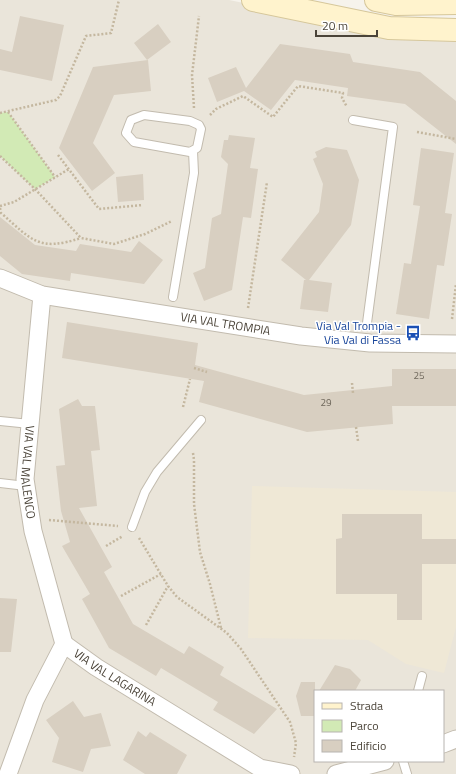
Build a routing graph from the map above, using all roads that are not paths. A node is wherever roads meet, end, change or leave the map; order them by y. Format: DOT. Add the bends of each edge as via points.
graph roads {
  1 [pos="253,0"];
  2 [pos="376,0"];
  3 [pos="456,3"];
  4 [pos="456,30"];
  5 [pos="353,120"];
  6 [pos="193,151"];
  7 [pos="0,278"];
  8 [pos="42,296"];
  9 [pos="173,297"];
  10 [pos="367,323"];
  11 [pos="456,344"];
  12 [pos="201,420"];
  13 [pos="0,421"];
  14 [pos="30,424"];
  15 [pos="0,483"];
  16 [pos="26,486"];
  17 [pos="133,528"];
  18 [pos="64,644"];
  19 [pos="422,676"];
  20 [pos="418,690"];
  21 [pos="456,739"];
  22 [pos="444,744"];
  23 [pos="381,762"];
  24 [pos="403,762"];
  25 [pos="292,766"];
  26 [pos="260,771"];
  27 [pos="8,774"];
  28 [pos="336,774"];
  29 [pos="407,774"];
  1 -- 4 [label="street" via="389,28"];
  2 -- 3 [label="street" via="396,4"];
  5 -- 10 [label="lane" via="393,127"];
  6 -- 6 [label="lane" via="140,144 129,138 126,133 131,120 144,115 197,124 201,134 200,144"];
  6 -- 9 [label="lane" via="194,173"];
  7 -- 8 [label="street, VIA VAL TROMPIA"];
  8 -- 11 [label="street, VIA VAL TROMPIA" via="301,336 370,343"];
  8 -- 14 [label="street, VIA VAL MALENCO"];
  12 -- 17 [label="lane" via="157,472 145,492"];
  13 -- 14 [label="lane"];
  14 -- 16 [label="street, VIA VAL MALENCO"];
  15 -- 16 [label="lane"];
  16 -- 18 [label="street, VIA VAL MALENCO" via="31,518"];
  18 -- 26 [label="street, VIA VAL LAGARINA"];
  18 -- 27 [label="street, VIA VAL LAGARINA" via="35,700"];
  19 -- 20 [label="lane"];
  21 -- 22 [label="street"];
  23 -- 28 [label="street"];
  24 -- 29 [label="lane"];
  25 -- 26 [label="street, VIA VAL LAGARINA"];
}
